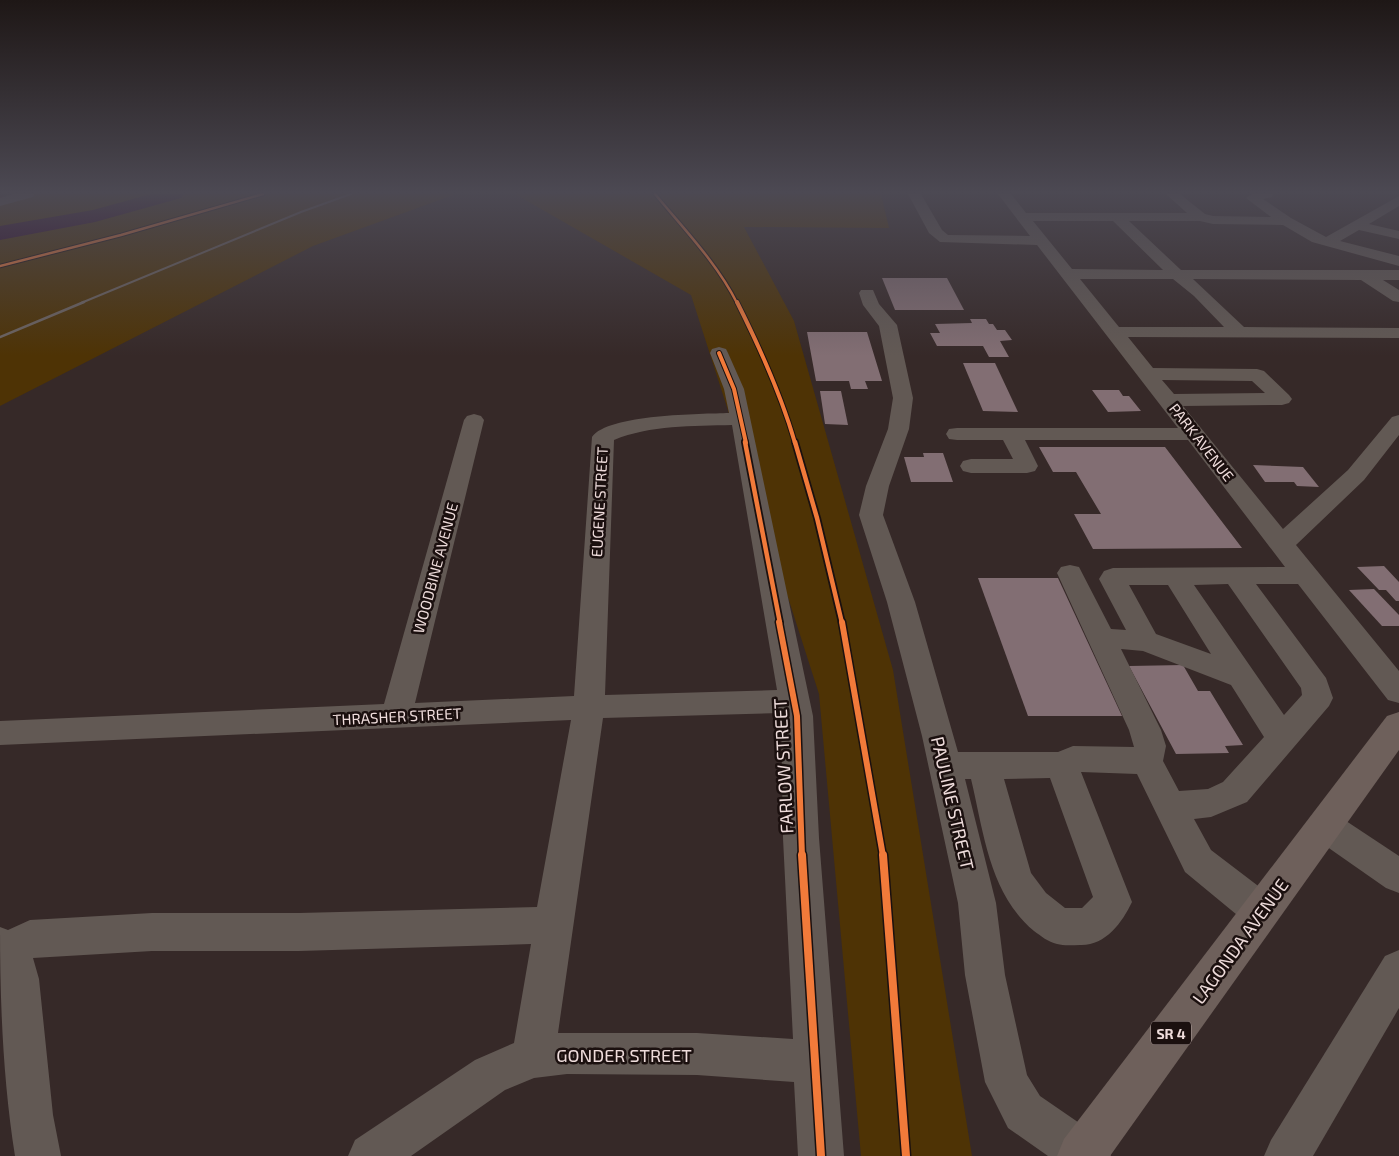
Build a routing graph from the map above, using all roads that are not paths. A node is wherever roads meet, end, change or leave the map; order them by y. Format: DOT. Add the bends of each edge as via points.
graph roads {
  1 [pos="1047,248"];
  2 [pos="1150,248"];
  3 [pos="1350,248"];
  4 [pos="1399,261"];
  5 [pos="1068,274"];
  6 [pos="1177,274"];
  7 [pos="1365,275"];
  8 [pos="1399,275"];
  9 [pos="867,293"];
  10 [pos="1399,297"];
  11 [pos="1114,332"];
  12 [pos="1239,332"];
  13 [pos="1399,333"];
  14 [pos="719,353"];
  15 [pos="1148,374"];
  16 [pos="1168,400"];
  17 [pos="741,419"];
  18 [pos="474,420"];
  19 [pos="1399,421"];
  20 [pos="957,434"];
  21 [pos="1011,434"];
  22 [pos="1196,434"];
  23 [pos="971,466"];
  24 [pos="1282,544"];
  25 [pos="1070,574"];
  26 [pos="1235,575"];
  27 [pos="1306,575"];
  28 [pos="1175,576"];
  29 [pos="1101,638"];
  30 [pos="1146,641"];
  31 [pos="1241,677"];
  32 [pos="1399,692"];
  33 [pos="794,701"];
  34 [pos="589,707"];
  35 [pos="396,716"];
  36 [pos="1399,725"];
  37 [pos="0,733"];
  38 [pos="1282,738"];
  39 [pos="1148,761"];
  40 [pos="1062,765"];
  41 [pos="944,766"];
  42 [pos="984,766"];
  43 [pos="1170,806"];
  44 [pos="1324,826"];
  45 [pos="1399,876"];
  46 [pos="1261,911"];
  47 [pos="553,925"];
  48 [pos="5,947"];
  49 [pos="1399,970"];
  50 [pos="533,1057"];
  51 [pos="815,1062"];
  52 [pos="1084,1155"];
  53 [pos="38,1156"];
  54 [pos="371,1156"];
  55 [pos="821,1156"];
  56 [pos="1288,1156"];
  1 -- 5 [label="street, PARK AVENUE"];
  2 -- 6 [label="street"];
  3 -- 4 [label="street"];
  5 -- 6 [label="street"];
  5 -- 11 [label="street, PARK AVENUE"];
  6 -- 7 [label="street"];
  6 -- 12 [label="street"];
  7 -- 8 [label="street"];
  7 -- 10 [label="street"];
  9 -- 41 [label="street, PAULINE STREET" via="871,305 888,325 903,398 894,447 872,501 871,515 900,602"];
  11 -- 12 [label="street"];
  11 -- 15 [label="street, PARK AVENUE"];
  12 -- 13 [label="street"];
  14 -- 17 [label="street, FARLOW STREET" via="734,389"];
  15 -- 16 [label="street, PARK AVENUE"];
  15 -- 16 [label="street" via="1257,375 1282,399"];
  16 -- 22 [label="street, PARK AVENUE"];
  17 -- 33 [label="street, FARLOW STREET"];
  17 -- 34 [label="street, EUGENE STREET" via="639,426 603,437"];
  18 -- 35 [label="street, WOODBINE AVENUE"];
  19 -- 24 [label="street" via="1356,475"];
  20 -- 21 [label="street"];
  21 -- 22 [label="street"];
  21 -- 23 [label="street" via="1027,466"];
  22 -- 24 [label="street, PARK AVENUE"];
  24 -- 27 [label="street, PARK AVENUE"];
  25 -- 29 [label="street"];
  26 -- 27 [label="street"];
  26 -- 28 [label="street"];
  26 -- 38 [label="street" via="1316,686 1318,698"];
  27 -- 32 [label="street, PARK AVENUE"];
  28 -- 30 [label="street" via="1116,576 1112,579"];
  28 -- 31 [label="street"];
  29 -- 30 [label="street"];
  29 -- 39 [label="street" via="1145,730 1150,746"];
  30 -- 31 [label="street"];
  31 -- 38 [label="street"];
  33 -- 34 [label="street, THRASHER STREET"];
  33 -- 51 [label="street, FARLOW STREET"];
  34 -- 35 [label="street, THRASHER STREET"];
  34 -- 47 [label="street"];
  35 -- 37 [label="street, THRASHER STREET"];
  36 -- 44 [label="main road, LAGONDA AVENUE / SR 4"];
  38 -- 43 [label="street" via="1235,792 1211,803"];
  39 -- 40 [label="street" via="1074,759"];
  39 -- 43 [label="street"];
  40 -- 42 [label="street"];
  40 -- 42 [label="street" via="1113,902 1090,927 1058,926 1033,906 1016,882"];
  41 -- 42 [label="street"];
  41 -- 52 [label="street, PAULINE STREET" via="976,903 985,974 1007,1082 1024,1112"];
  43 -- 46 [label="street" via="1198,861"];
  44 -- 45 [label="street"];
  44 -- 46 [label="main road, LAGONDA AVENUE / SR 4"];
  46 -- 52 [label="main road, LAGONDA AVENUE / SR 4"];
  47 -- 48 [label="street" via="299,932 152,932 30,939"];
  47 -- 50 [label="street"];
  48 -- 53 [label="street" via="19,978 31,1115"];
  49 -- 56 [label="street"];
  50 -- 51 [label="street, GONDER STREET" via="568,1053 697,1054"];
  50 -- 54 [label="street, GONDER STREET" via="490,1075"];
  51 -- 55 [label="street, FARLOW STREET"];
}
